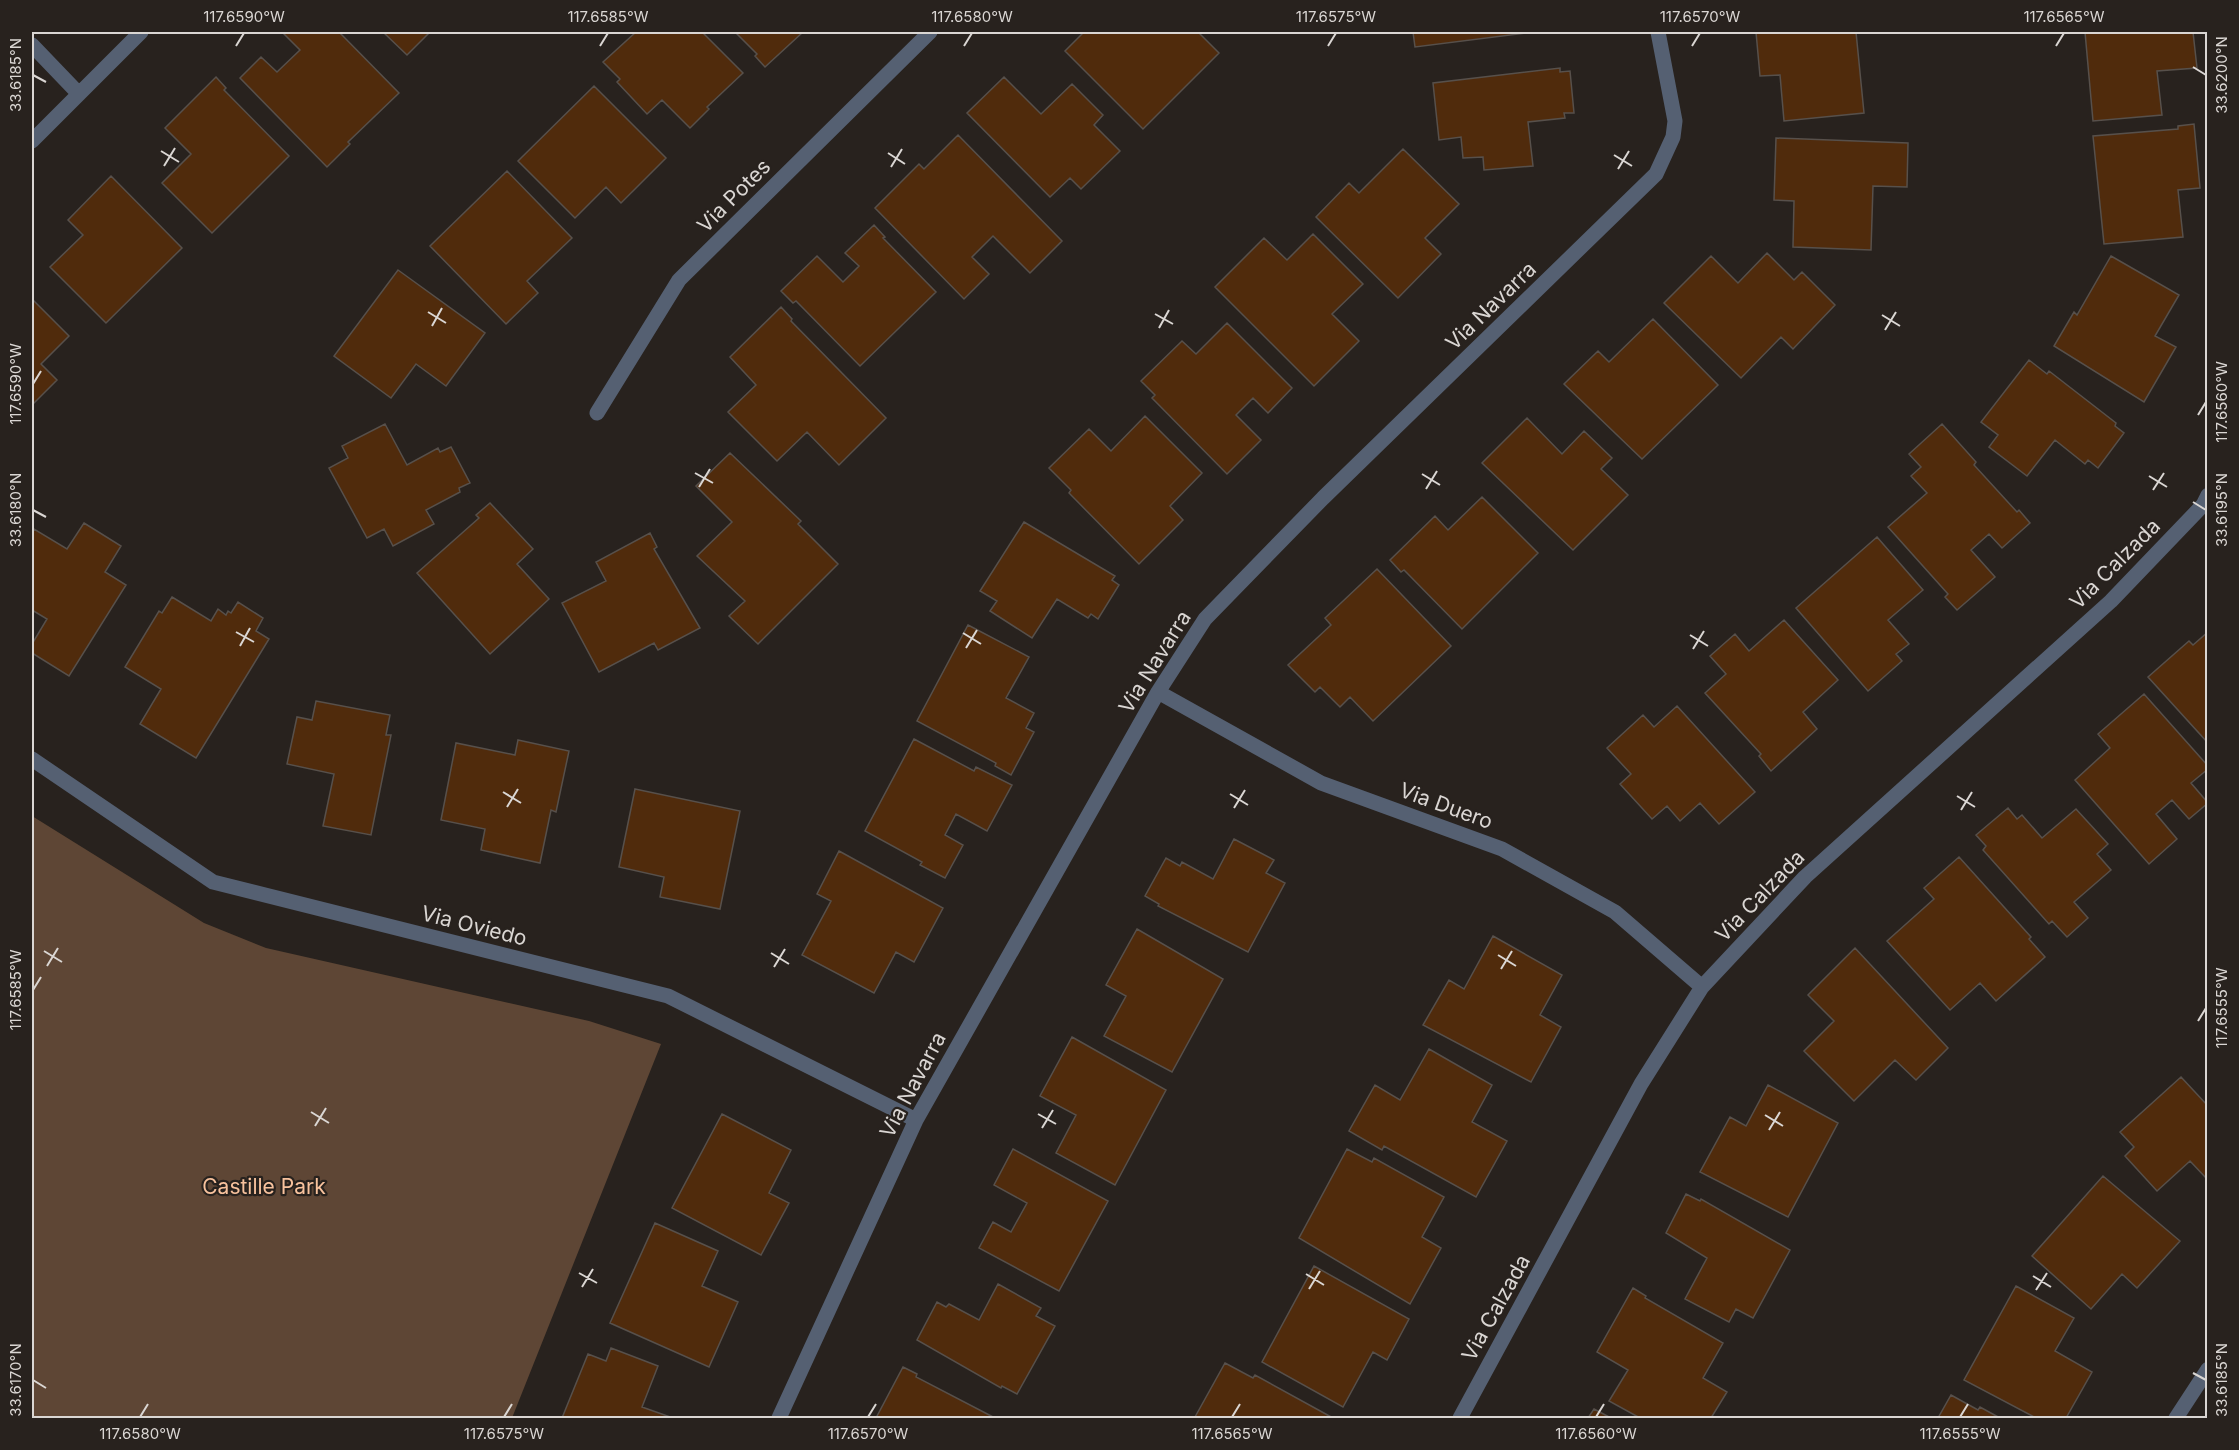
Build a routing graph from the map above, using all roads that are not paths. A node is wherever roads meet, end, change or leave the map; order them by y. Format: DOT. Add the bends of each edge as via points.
graph roads {
  1 [pos="141,32"];
  2 [pos="930,32"];
  3 [pos="1658,32"];
  4 [pos="32,45"];
  5 [pos="79,94"];
  6 [pos="32,141"];
  7 [pos="597,413"];
  8 [pos="2206,503"];
  9 [pos="1158,692"];
  10 [pos="32,759"];
  11 [pos="1702,987"];
  12 [pos="916,1120"];
  13 [pos="2208,1369"];
  14 [pos="780,1419"];
  15 [pos="1460,1419"];
  16 [pos="2176,1419"];
  1 -- 5 [label="street"];
  2 -- 7 [label="street, Via Potes" via="679,280"];
  3 -- 9 [label="street, Via Navarra" via="1674,121 1669,147 1656,174 1323,498 1205,619"];
  4 -- 5 [label="street"];
  5 -- 6 [label="street"];
  8 -- 11 [label="street, Via Calzada" via="2111,601 1805,877"];
  9 -- 11 [label="street, Via Duero" via="1322,783 1502,849 1615,912"];
  9 -- 12 [label="street, Via Navarra"];
  10 -- 12 [label="street, Via Oviedo" via="213,882 668,996"];
  11 -- 15 [label="street, Via Calzada" via="1641,1084"];
  12 -- 14 [label="street, Via Navarra"];
  13 -- 16 [label="street"];
}
